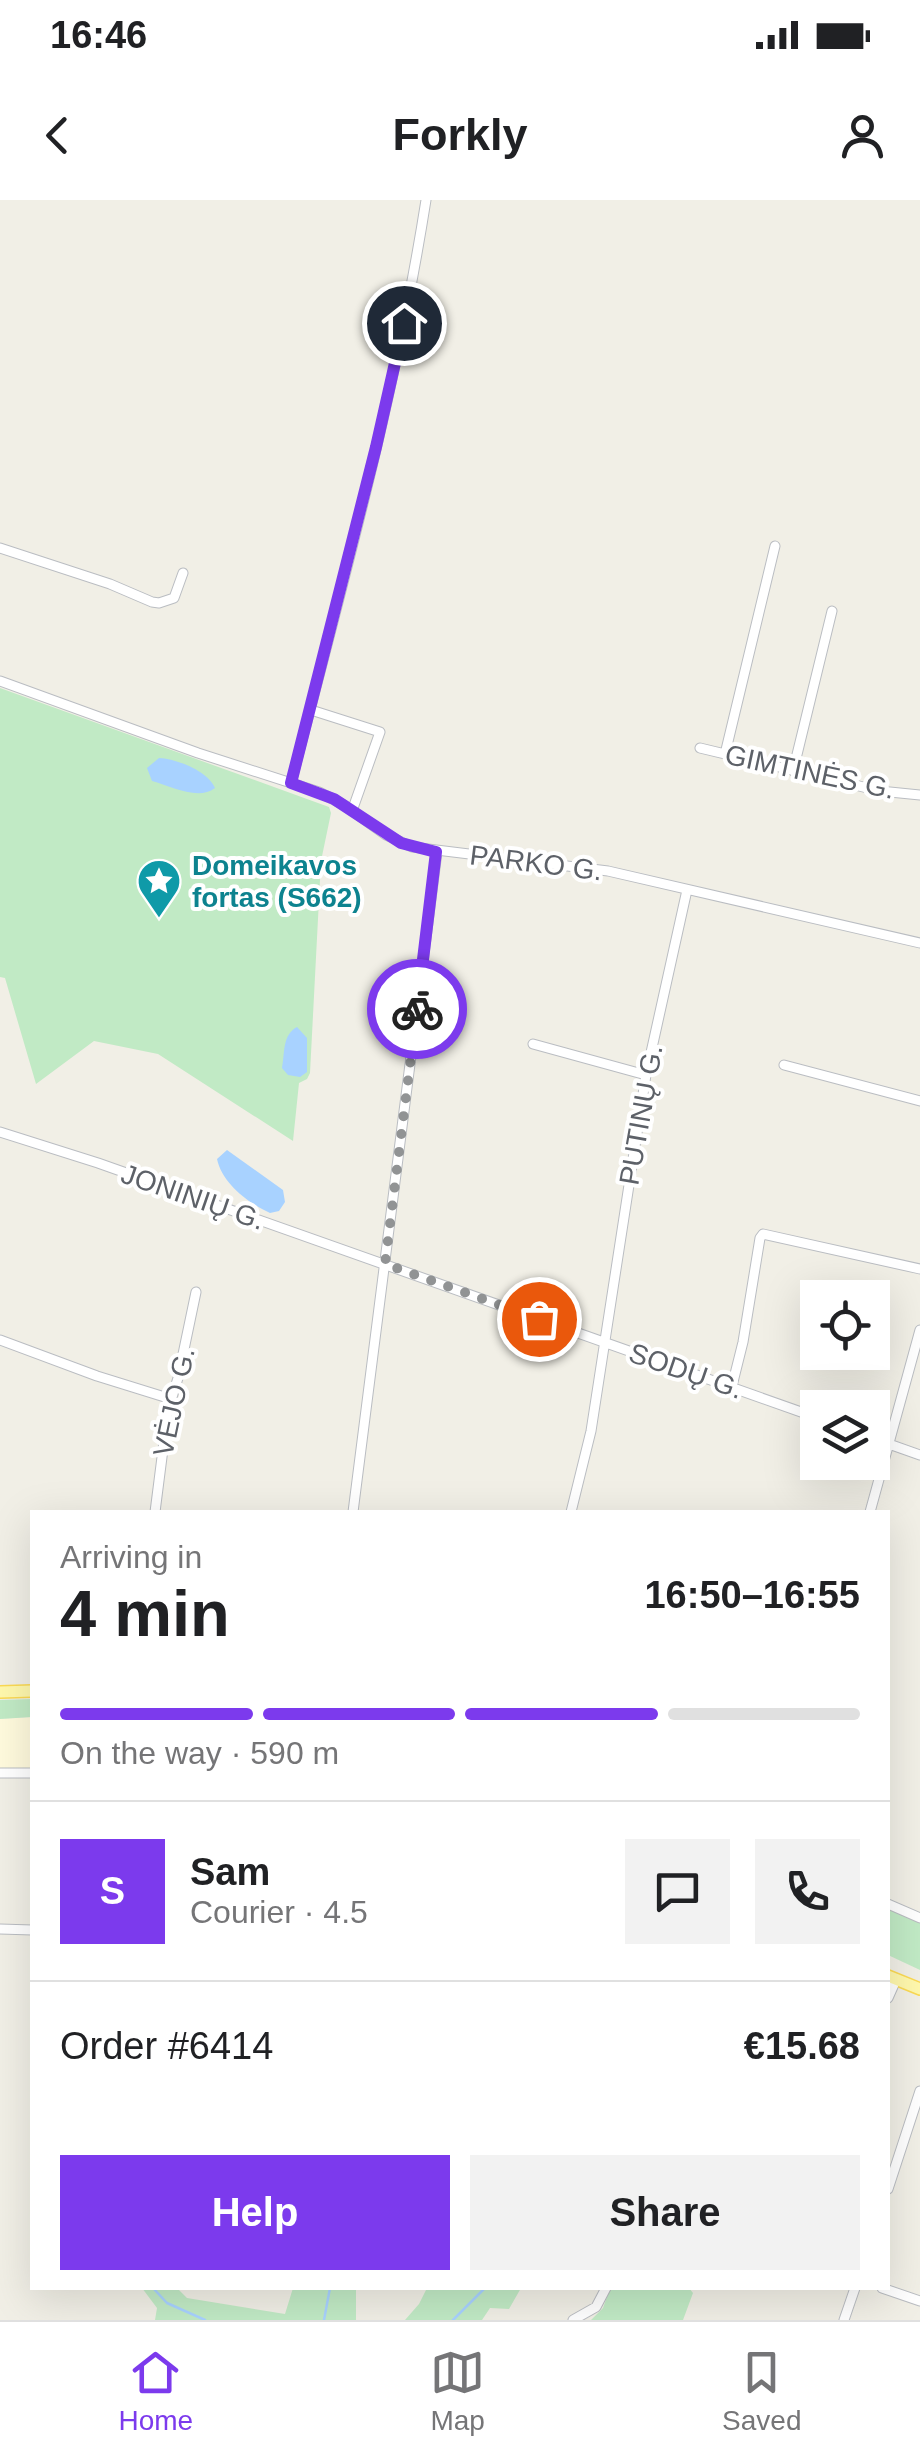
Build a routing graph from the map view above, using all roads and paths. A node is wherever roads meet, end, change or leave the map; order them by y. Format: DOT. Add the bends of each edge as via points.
graph roads {
  1 [pos="426,200"];
  2 [pos="775,546"];
  3 [pos="0,548"];
  4 [pos="184,573"];
  5 [pos="832,611"];
  6 [pos="0,681"];
  7 [pos="311,710"];
  8 [pos="700,748"];
  9 [pos="724,754"];
  10 [pos="793,770"];
  11 [pos="291,783"];
  12 [pos="920,795"];
  13 [pos="352,812"];
  14 [pos="436,852"];
  15 [pos="688,890"];
  16 [pos="920,943"];
  17 [pos="533,1044"];
  18 [pos="784,1065"];
  19 [pos="646,1075"];
  20 [pos="920,1101"];
  21 [pos="0,1132"];
  22 [pos="385,1264"];
  23 [pos="920,1269"];
  24 [pos="196,1292"];
  25 [pos="920,1330"];
  26 [pos="0,1340"];
  27 [pos="603,1342"];
  28 [pos="732,1386"];
  29 [pos="171,1399"];
  30 [pos="800,1411"];
  31 [pos="890,1440"];
  32 [pos="890,1444"];
  33 [pos="920,1455"];
  34 [pos="879,1480"];
  35 [pos="155,1510"];
  36 [pos="353,1510"];
  37 [pos="571,1510"];
  38 [pos="871,1510"];
  39 [pos="30,1690"];
  40 [pos="0,1692"];
  41 [pos="0,1773"];
  42 [pos="30,1773"];
  43 [pos="890,1905"];
  44 [pos="920,1918"];
  45 [pos="0,1930"];
  46 [pos="30,1930"];
  47 [pos="892,1978"];
  48 [pos="920,1989"];
  49 [pos="920,2091"];
  50 [pos="890,2183"];
  51 [pos="605,2290"];
  52 [pos="854,2290"];
  53 [pos="888,2290"];
  54 [pos="920,2301"];
  55 [pos="573,2320"];
  56 [pos="844,2320"];
  1 -- 7 [label="street" via="376,447"];
  2 -- 9 [label="street"];
  3 -- 4 [label="street" via="159,603 174,598"];
  5 -- 10 [label="street"];
  6 -- 11 [label="street, PARKO G."];
  7 -- 11 [label="street"];
  7 -- 13 [label="street" via="380,732"];
  8 -- 9 [label="street, GIMTINĖS G."];
  9 -- 10 [label="street, GIMTINĖS G."];
  10 -- 12 [label="street, GIMTINĖS G."];
  11 -- 13 [label="street, PARKO G."];
  13 -- 14 [label="street, PARKO G." via="401,843"];
  14 -- 15 [label="street, PARKO G." via="572,865"];
  14 -- 22 [label="street"];
  15 -- 16 [label="street, PARKO G."];
  15 -- 19 [label="street, PUTINŲ G."];
  17 -- 19 [label="street"];
  18 -- 20 [label="street"];
  19 -- 27 [label="street, PUTINŲ G."];
  21 -- 22 [label="street, JONINIŲ G."];
  22 -- 27 [label="street, SODŲ G."];
  22 -- 36 [label="street"];
  23 -- 28 [label="street" via="763,1234"];
  24 -- 29 [label="street, VĖJO G."];
  25 -- 31 [label="street"];
  26 -- 29 [label="street"];
  27 -- 28 [label="street, SODŲ G."];
  27 -- 37 [label="street, PUTINŲ G."];
  28 -- 30 [label="street, SODŲ G."];
  29 -- 35 [label="street, VĖJO G."];
  32 -- 33 [label="street"];
  34 -- 38 [label="street"];
  39 -- 40 [label="main road"];
  41 -- 42 [label="street"];
  43 -- 44 [label="street"];
  45 -- 46 [label="street"];
  47 -- 48 [label="main road"];
  49 -- 50 [label="street"];
  51 -- 55 [label="street" via="596,2307"];
  52 -- 56 [label="street"];
  53 -- 54 [label="street"];
}
